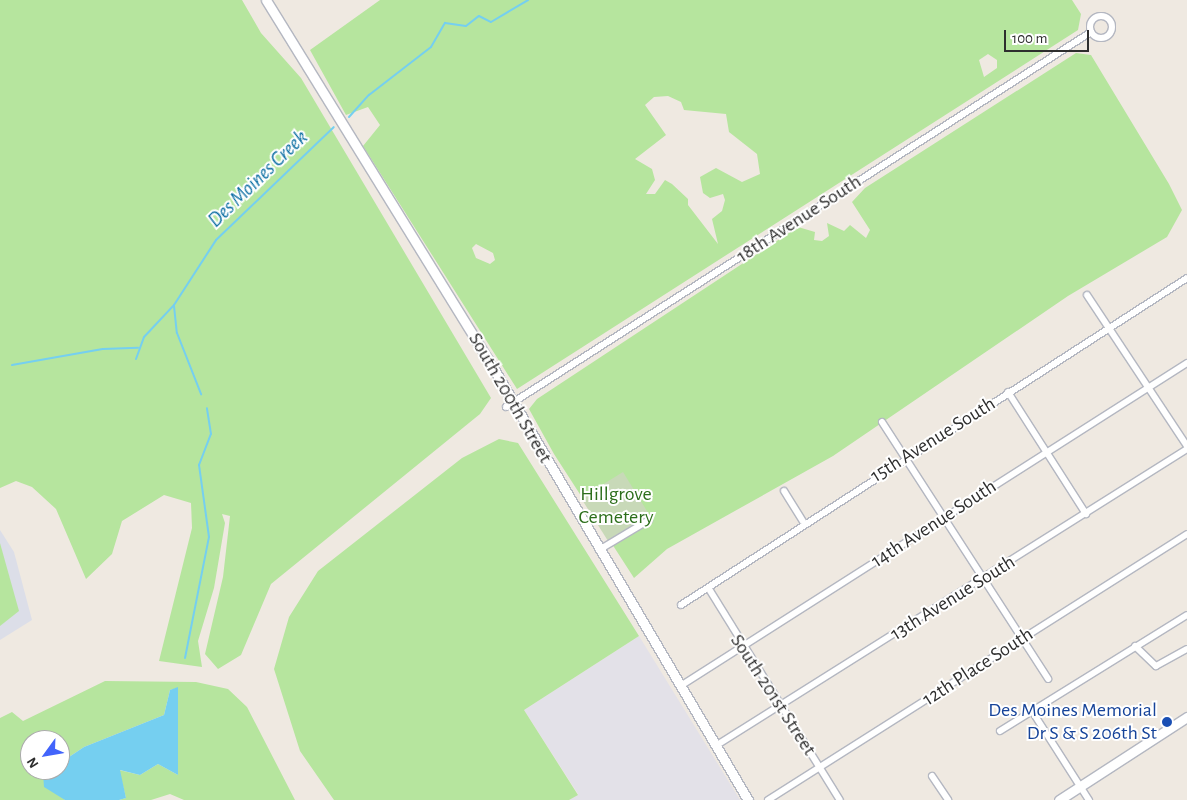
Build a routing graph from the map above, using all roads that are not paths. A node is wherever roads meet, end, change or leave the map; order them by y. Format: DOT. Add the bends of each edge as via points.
graph roads {
  1 [pos="266,0"];
  2 [pos="1091,32"];
  3 [pos="1187,278"];
  4 [pos="1087,295"];
  5 [pos="1109,328"];
  6 [pos="1187,363"];
  7 [pos="1148,388"];
  8 [pos="1008,392"];
  9 [pos="510,404"];
  10 [pos="882,422"];
  11 [pos="1187,447"];
  12 [pos="1046,452"];
  13 [pos="905,457"];
  14 [pos="784,491"];
  15 [pos="1086,514"];
  16 [pos="944,518"];
  17 [pos="649,520"];
  18 [pos="803,522"];
  19 [pos="1187,534"];
  20 [pos="599,550"];
  21 [pos="984,579"];
  22 [pos="708,589"];
  23 [pos="681,605"];
  24 [pos="1187,615"];
  25 [pos="1021,639"];
  26 [pos="1135,646"];
  27 [pos="742,647"];
  28 [pos="1187,649"];
  29 [pos="1048,678"];
  30 [pos="682,685"];
  31 [pos="780,706"];
  32 [pos="1032,711"];
  33 [pos="1186,721"];
  34 [pos="1000,731"];
  35 [pos="717,745"];
  36 [pos="820,768"];
  37 [pos="932,776"];
  38 [pos="1080,786"];
  39 [pos="748,800"];
  40 [pos="768,800"];
  41 [pos="840,800"];
  42 [pos="948,800"];
  43 [pos="1059,800"];
  44 [pos="1089,800"];
  1 -- 9 [label="main road, South 200th Street"];
  2 -- 9 [label="street, 18th Avenue South"];
  3 -- 5 [label="street, 15th Avenue South"];
  4 -- 5 [label="street"];
  5 -- 7 [label="street"];
  5 -- 8 [label="street, 15th Avenue South"];
  6 -- 7 [label="street, 14th Avenue South"];
  7 -- 11 [label="street"];
  7 -- 12 [label="street, 14th Avenue South"];
  8 -- 12 [label="street"];
  8 -- 13 [label="street, 15th Avenue South"];
  9 -- 20 [label="main road, South 200th Street"];
  10 -- 13 [label="street"];
  11 -- 15 [label="street, 13th Avenue South"];
  12 -- 15 [label="street"];
  12 -- 16 [label="street, 14th Avenue South"];
  13 -- 16 [label="street"];
  13 -- 18 [label="street, 15th Avenue South"];
  14 -- 18 [label="street"];
  15 -- 21 [label="street, 13th Avenue South"];
  16 -- 21 [label="street"];
  16 -- 27 [label="street, 14th Avenue South"];
  17 -- 20 [label="street"];
  18 -- 22 [label="street, 15th Avenue South" via="712,582"];
  19 -- 25 [label="street, 12th Place South"];
  20 -- 30 [label="main road, South 200th Street"];
  21 -- 25 [label="street"];
  21 -- 31 [label="street, 13th Avenue South"];
  22 -- 23 [label="street, 15th Avenue South"];
  22 -- 27 [label="street, South 201st Street"];
  24 -- 26 [label="street"];
  25 -- 29 [label="street"];
  25 -- 36 [label="street, 12th Place South"];
  26 -- 28 [label="street" via="1156,666"];
  26 -- 32 [label="street"];
  27 -- 30 [label="street, 14th Avenue South"];
  27 -- 31 [label="street, South 201st Street"];
  30 -- 35 [label="main road, South 200th Street"];
  31 -- 35 [label="street, 13th Avenue South"];
  31 -- 36 [label="street, South 201st Street"];
  32 -- 34 [label="street"];
  32 -- 38 [label="street"];
  33 -- 38 [label="main road"];
  35 -- 39 [label="main road, South 200th Street"];
  36 -- 40 [label="street, 12th Place South"];
  36 -- 41 [label="street, South 201st Street"];
  37 -- 42 [label="street"];
  38 -- 43 [label="main road"];
  38 -- 44 [label="street"];
}
